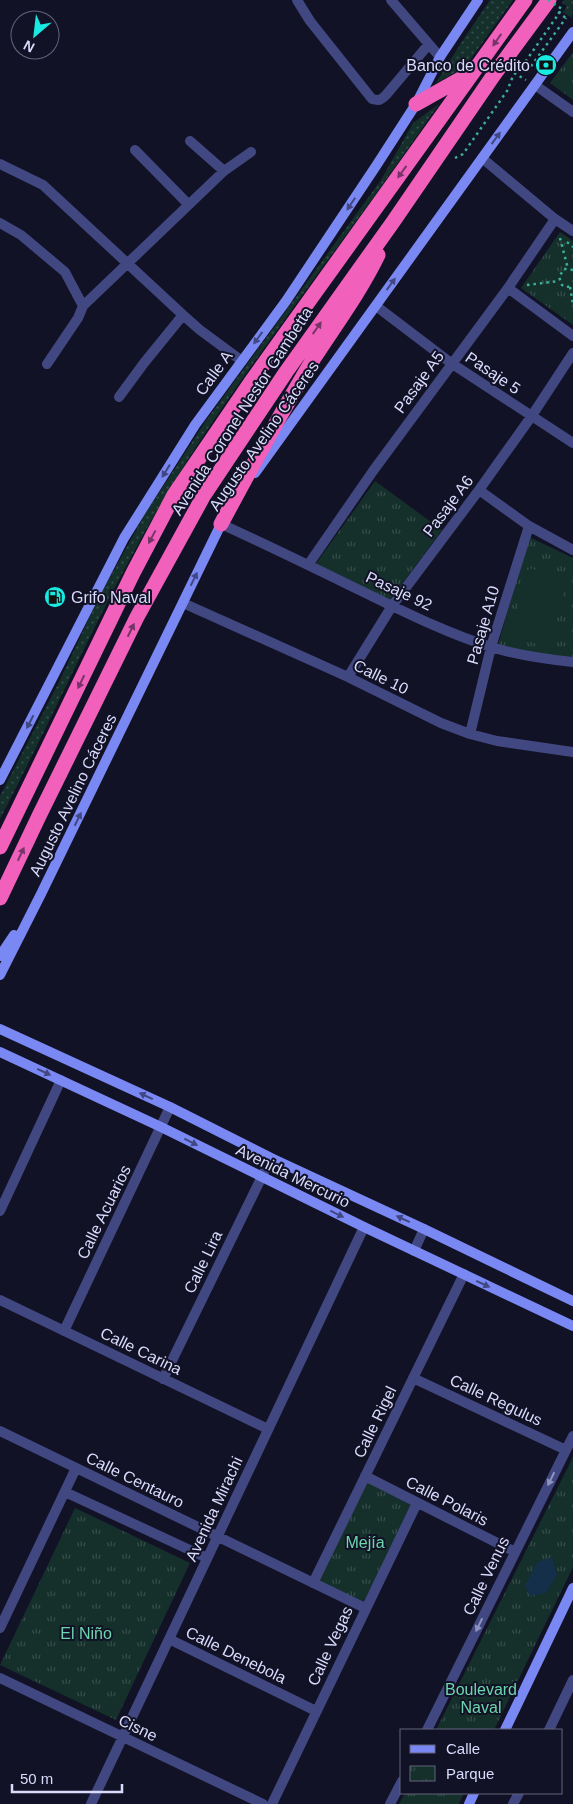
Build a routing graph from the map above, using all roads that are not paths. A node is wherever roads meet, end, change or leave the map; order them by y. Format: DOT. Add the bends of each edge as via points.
graph roads {
  1 [pos="297,0"];
  2 [pos="391,0"];
  3 [pos="478,0"];
  4 [pos="525,0"];
  5 [pos="548,0"];
  6 [pos="573,32"];
  7 [pos="429,44"];
  8 [pos="440,57"];
  9 [pos="475,71"];
  10 [pos="535,85"];
  11 [pos="416,104"];
  12 [pos="573,112"];
  13 [pos="190,142"];
  14 [pos="135,150"];
  15 [pos="250,152"];
  16 [pos="482,158"];
  17 [pos="0,164"];
  18 [pos="224,171"];
  19 [pos="188,204"];
  20 [pos="555,219"];
  21 [pos="393,222"];
  22 [pos="0,223"];
  23 [pos="573,231"];
  24 [pos="127,265"];
  25 [pos="508,288"];
  26 [pos="84,306"];
  27 [pos="376,306"];
  28 [pos="183,315"];
  29 [pos="573,336"];
  30 [pos="573,353"];
  31 [pos="242,361"];
  32 [pos="451,363"];
  33 [pos="47,364"];
  34 [pos="119,397"];
  35 [pos="531,417"];
  36 [pos="573,443"];
  37 [pos="479,490"];
  38 [pos="221,524"];
  39 [pos="529,526"];
  40 [pos="573,550"];
  41 [pos="308,565"];
  42 [pos="182,603"];
  43 [pos="392,606"];
  44 [pos="491,647"];
  45 [pos="573,662"];
  46 [pos="348,677"];
  47 [pos="470,734"];
  48 [pos="573,752"];
  49 [pos="0,780"];
  50 [pos="0,847"];
  51 [pos="41,894"];
  52 [pos="0,898"];
  53 [pos="0,956"];
  54 [pos="0,975"];
  55 [pos="0,1028"];
  56 [pos="0,1052"];
  57 [pos="61,1080"];
  58 [pos="170,1107"];
  59 [pos="161,1126"];
  60 [pos="271,1158"];
  61 [pos="261,1177"];
  62 [pos="0,1211"];
  63 [pos="364,1227"];
  64 [pos="424,1229"];
  65 [pos="414,1251"];
  66 [pos="464,1274"];
  67 [pos="0,1300"];
  68 [pos="573,1301"];
  69 [pos="573,1326"];
  70 [pos="64,1331"];
  71 [pos="413,1378"];
  72 [pos="163,1379"];
  73 [pos="268,1429"];
  74 [pos="0,1431"];
  75 [pos="573,1436"];
  76 [pos="566,1450"];
  77 [pos="76,1468"];
  78 [pos="365,1476"];
  79 [pos="65,1492"];
  80 [pos="417,1503"];
  81 [pos="218,1536"];
  82 [pos="515,1552"];
  83 [pos="207,1558"];
  84 [pos="313,1583"];
  85 [pos="573,1588"];
  86 [pos="365,1608"];
  87 [pos="0,1628"];
  88 [pos="170,1639"];
  89 [pos="0,1678"];
  90 [pos="573,1680"];
  91 [pos="316,1711"];
  92 [pos="427,1729"];
  93 [pos="505,1729"];
  94 [pos="549,1729"];
  95 [pos="123,1737"];
  96 [pos="400,1785"];
  97 [pos="92,1804"];
  98 [pos="262,1804"];
  99 [pos="272,1804"];
  100 [pos="390,1804"];
  1 -- 7 [label="street" via="372,99 381,100"];
  2 -- 7 [label="street"];
  3 -- 8 [label="street, Calle A"];
  4 -- 9 [label="highway, Avenida Coronel Nestor Gambetta, one-way"];
  5 -- 21 [label="highway, Avenida Coronel Nestor Gambetta"];
  6 -- 10 [label="street, Augusto Avelino Cáceres"];
  7 -- 8 [label="street"];
  8 -- 11 [label="street, Calle A"];
  9 -- 11 [label="highway"];
  9 -- 50 [label="highway, Avenida Coronel Nestor Gambetta, one-way" via="253,379 174,495"];
  10 -- 12 [label="street"];
  16 -- 10 [label="street, Augusto Avelino Cáceres, one-way"];
  11 -- 31 [label="street, Calle A, one-way"];
  13 -- 18 [label="street"];
  14 -- 19 [label="street"];
  15 -- 18 [label="street"];
  16 -- 20 [label="street"];
  27 -- 16 [label="street, Augusto Avelino Cáceres, one-way"];
  17 -- 24 [label="street" via="43,185"];
  18 -- 19 [label="street"];
  19 -- 24 [label="street"];
  20 -- 23 [label="street"];
  20 -- 25 [label="street, Pasaje A5"];
  21 -- 38 [label="highway" via="366,280 309,366"];
  52 -- 21 [label="highway, Avenida Coronel Nestor Gambetta, one-way" via="137,616 204,495 286,372"];
  22 -- 26 [label="street" via="21,235 65,272"];
  24 -- 26 [label="street"];
  24 -- 28 [label="street"];
  25 -- 29 [label="street"];
  25 -- 32 [label="street, Pasaje A5"];
  26 -- 33 [label="street"];
  27 -- 32 [label="street, Pasaje 5"];
  27 -- 38 [label="street, Augusto Avelino Cáceres"];
  28 -- 31 [label="street"];
  28 -- 34 [label="street"];
  30 -- 35 [label="street, Pasaje A6"];
  31 -- 49 [label="street, Calle A, one-way" via="195,424 124,538"];
  32 -- 35 [label="street, Pasaje 5"];
  32 -- 41 [label="street, Pasaje A5"];
  35 -- 36 [label="street, Pasaje 5"];
  35 -- 37 [label="street, Pasaje A6"];
  37 -- 39 [label="street"];
  37 -- 43 [label="street, Pasaje A6"];
  38 -- 41 [label="street, Pasaje 92"];
  42 -- 38 [label="street, Augusto Avelino Cáceres, one-way"];
  39 -- 40 [label="street"];
  39 -- 44 [label="street, Pasaje A10"];
  41 -- 43 [label="street, Pasaje 92"];
  42 -- 46 [label="street, Calle 10"];
  51 -- 42 [label="street, Augusto Avelino Cáceres, one-way"];
  43 -- 44 [label="street, Pasaje 92"];
  43 -- 46 [label="street, Pasaje A6"];
  44 -- 45 [label="street, Pasaje 92"];
  44 -- 47 [label="street, Pasaje A10"];
  46 -- 47 [label="street, Calle 10"];
  47 -- 48 [label="street, Calle 10"];
  51 -- 53 [label="street, Augusto Avelino Cáceres"];
  51 -- 54 [label="street, Augusto Avelino Cáceres"];
  58 -- 55 [label="street, Avenida Mercurio, one-way"];
  56 -- 57 [label="street, Avenida Mercurio, one-way"];
  57 -- 59 [label="street, Avenida Mercurio"];
  57 -- 62 [label="street"];
  58 -- 59 [label="street, Calle Acuarios"];
  58 -- 60 [label="street, Avenida Mercurio"];
  59 -- 61 [label="street, Avenida Mercurio, one-way"];
  59 -- 70 [label="street, Calle Acuarios"];
  60 -- 61 [label="street, Calle Lira"];
  64 -- 60 [label="street, Avenida Mercurio, one-way"];
  61 -- 63 [label="street, Avenida Mercurio, one-way"];
  61 -- 72 [label="street, Calle Lira"];
  63 -- 65 [label="street, Avenida Mercurio"];
  63 -- 73 [label="street, Avenida Mirachi"];
  64 -- 65 [label="street"];
  64 -- 68 [label="street, Avenida Mercurio"];
  65 -- 66 [label="street, Avenida Mercurio"];
  66 -- 69 [label="street, Avenida Mercurio, one-way"];
  66 -- 71 [label="street, Calle Rigel"];
  67 -- 70 [label="street, Calle Carina"];
  70 -- 72 [label="street, Calle Carina"];
  71 -- 76 [label="street, Calle Regulus"];
  71 -- 78 [label="street, Calle Rigel"];
  72 -- 73 [label="street, Calle Carina"];
  73 -- 81 [label="street, Avenida Mirachi"];
  74 -- 77 [label="street, Calle Centauro"];
  75 -- 76 [label="street, Calle Venus"];
  76 -- 82 [label="street, Calle Venus, one-way"];
  77 -- 79 [label="street"];
  77 -- 81 [label="street, Calle Centauro"];
  78 -- 80 [label="street, Calle Polaris"];
  78 -- 84 [label="street, Calle Rigel"];
  79 -- 83 [label="street"];
  79 -- 87 [label="street"];
  80 -- 82 [label="street, Calle Polaris"];
  80 -- 86 [label="street, Calle Vegas"];
  81 -- 83 [label="street, Avenida Mirachi"];
  81 -- 84 [label="street, Calle Centauro"];
  82 -- 92 [label="street, Calle Venus, one-way"];
  83 -- 88 [label="street, Avenida Mirachi"];
  84 -- 86 [label="street, Calle Centauro"];
  85 -- 93 [label="street"];
  86 -- 91 [label="street, Calle Vegas"];
  88 -- 91 [label="street, Calle Denebola"];
  88 -- 95 [label="street, Avenida Mirachi"];
  89 -- 95 [label="street, Cisne"];
  90 -- 94 [label="street"];
  91 -- 99 [label="street, Calle Vegas"];
  95 -- 97 [label="street, Avenida Mirachi"];
  95 -- 98 [label="street, Cisne"];
  96 -- 100 [label="street"];
}
